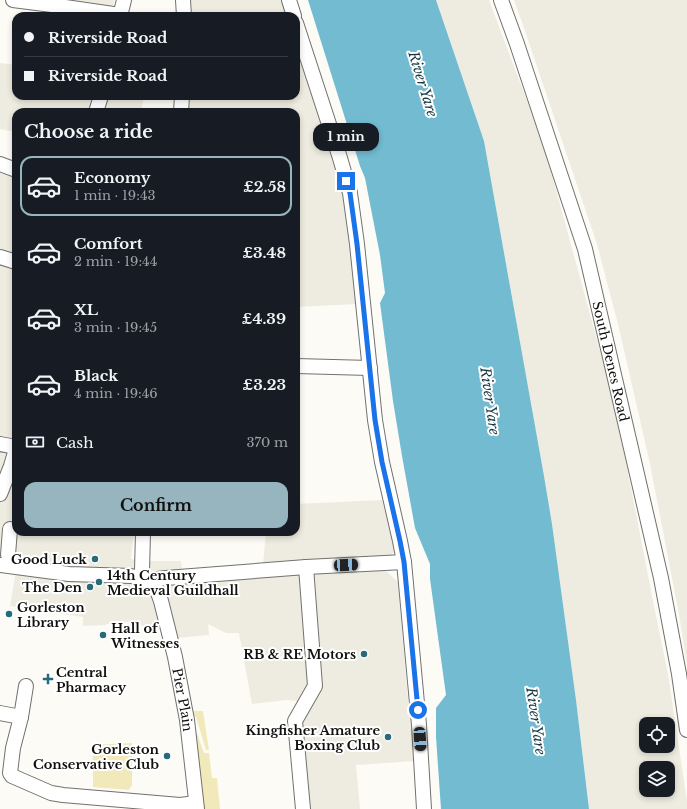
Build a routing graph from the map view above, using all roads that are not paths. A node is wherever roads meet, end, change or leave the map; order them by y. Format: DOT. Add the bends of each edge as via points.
graph roads {
  1 [pos="13,0"];
  2 [pos="124,0"];
  3 [pos="183,0"];
  4 [pos="289,0"];
  5 [pos="501,0"];
  6 [pos="100,12"];
  7 [pos="121,12"];
  8 [pos="184,12"];
  9 [pos="293,12"];
  10 [pos="300,35"];
  11 [pos="0,164"];
  12 [pos="12,168"];
  13 [pos="0,257"];
  14 [pos="12,261"];
  15 [pos="300,366"];
  16 [pos="370,368"];
  17 [pos="0,444"];
  18 [pos="12,447"];
  19 [pos="12,462"];
  20 [pos="0,494"];
  21 [pos="10,528"];
  22 [pos="143,536"];
  23 [pos="4,560"];
  24 [pos="404,562"];
  25 [pos="306,567"];
  26 [pos="145,580"];
  27 [pos="26,686"];
  28 [pos="0,713"];
  29 [pos="21,717"];
  30 [pos="687,730"];
  31 [pos="196,806"];
  32 [pos="303,809"];
  33 [pos="424,809"];
  1 -- 6 [label="street"];
  2 -- 7 [label="street"];
  3 -- 8 [label="street"];
  4 -- 9 [label="street"];
  5 -- 30 [label="street, South Denes Road" via="585,249 661,578"];
  10 -- 16 [label="street" via="350,193"];
  11 -- 12 [label="street"];
  13 -- 14 [label="street"];
  15 -- 16 [label="street"];
  16 -- 24 [label="street" via="382,462"];
  17 -- 18 [label="street"];
  19 -- 20 [label="street"];
  21 -- 23 [label="street"];
  22 -- 26 [label="street" via="142,571"];
  23 -- 26 [label="street" via="69,574 131,576"];
  24 -- 25 [label="street"];
  24 -- 33 [label="street"];
  25 -- 26 [label="street"];
  25 -- 32 [label="street" via="315,686 295,721"];
  26 -- 31 [label="street, Pier Plain" via="157,590 175,657 187,720"];
  27 -- 29 [label="street"];
  28 -- 29 [label="street"];
  29 -- 31 [label="street" via="13,748 10,773 12,776 51,793 63,795"];
}
